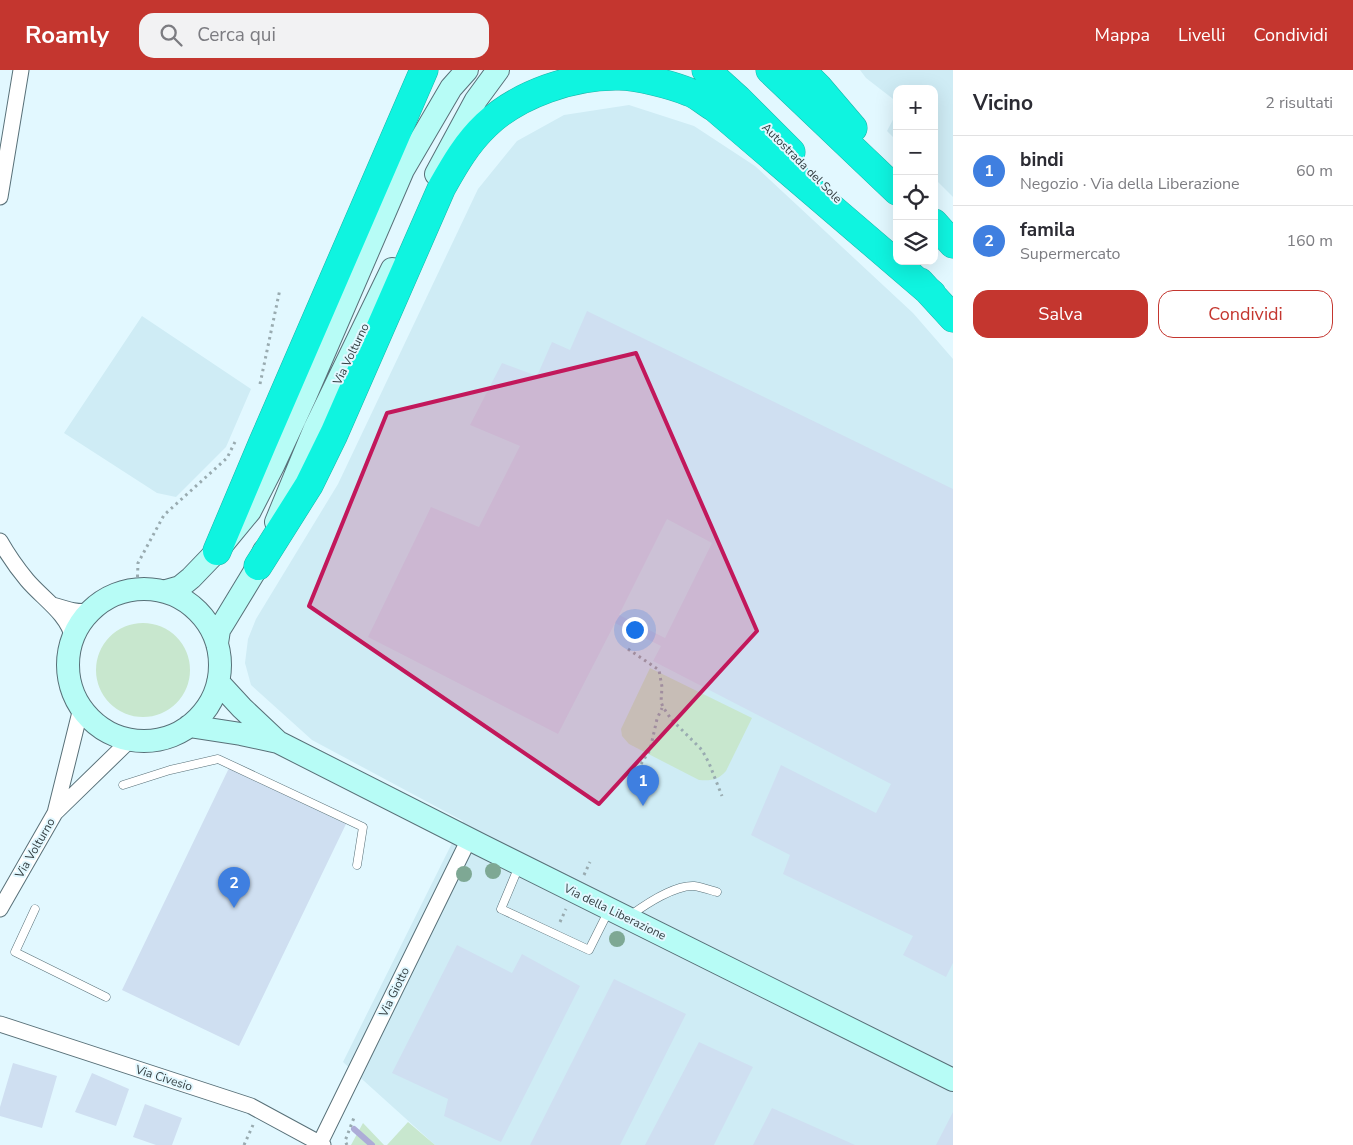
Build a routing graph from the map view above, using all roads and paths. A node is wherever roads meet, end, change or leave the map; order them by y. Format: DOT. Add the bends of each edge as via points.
graph roads {
  1 [pos="20,70"];
  2 [pos="424,70"];
  3 [pos="467,70"];
  4 [pos="498,70"];
  5 [pos="706,70"];
  6 [pos="770,70"];
  7 [pos="801,70"];
  8 [pos="894,175"];
  9 [pos="893,187"];
  10 [pos="0,197"];
  11 [pos="938,227"];
  12 [pos="938,231"];
  13 [pos="953,245"];
  14 [pos="893,255"];
  15 [pos="903,265"];
  16 [pos="280,289"];
  17 [pos="932,294"];
  18 [pos="953,318"];
  19 [pos="258,391"];
  20 [pos="236,441"];
  21 [pos="0,541"];
  22 [pos="217,551"];
  23 [pos="258,566"];
  24 [pos="136,590"];
  25 [pos="166,592"];
  26 [pos="53,605"];
  27 [pos="90,610"];
  28 [pos="73,638"];
  29 [pos="217,643"];
  30 [pos="628,649"];
  31 [pos="218,682"];
  32 [pos="663,707"];
  33 [pos="81,708"];
  34 [pos="189,726"];
  35 [pos="130,740"];
  36 [pos="278,742"];
  37 [pos="641,764"];
  38 [pos="123,784"];
  39 [pos="722,796"];
  40 [pos="55,813"];
  41 [pos="469,839"];
  42 [pos="520,864"];
  43 [pos="357,865"];
  44 [pos="717,892"];
  45 [pos="0,909"];
  46 [pos="35,909"];
  47 [pos="618,914"];
  48 [pos="106,997"];
  49 [pos="0,1024"];
  50 [pos="953,1080"];
  51 [pos="355,1115"];
  52 [pos="321,1144"];
  53 [pos="347,1145"];
  1 -- 10 [label="street"];
  2 -- 22 [label="highway"];
  3 -- 22 [label="street, Via Volturno" via="451,88 403,170 305,397 250,511"];
  4 -- 23 [label="street, Via Volturno" via="476,100 442,161 315,428"];
  5 -- 14 [label="highway, Autostrada del Sole"];
  6 -- 9 [label="highway"];
  7 -- 8 [label="highway"];
  11 -- 13 [label="highway"];
  12 -- 13 [label="highway"];
  15 -- 17 [label="highway, Autostrada del Sole"];
  16 -- 19 [label="path"];
  17 -- 18 [label="highway, Autostrada del Sole"];
  17 -- 23 [label="highway" via="715,108 690,92 619,76 570,82 537,92 487,123 456,160 334,434 309,485"];
  20 -- 24 [label="path" via="227,458 164,516 138,563"];
  21 -- 26 [label="street" via="27,580"];
  22 -- 25 [label="street, Via Volturno" via="180,587"];
  23 -- 29 [label="street, Via Volturno" via="224,622"];
  24 -- 25 [label="street, Via Volturno"];
  24 -- 27 [label="street, Via Volturno" via="109,597"];
  25 -- 29 [label="street, Via Volturno" via="191,604 210,626"];
  26 -- 27 [label="street" via="82,612"];
  26 -- 28 [label="street" via="70,628"];
  27 -- 28 [label="street, Via Volturno"];
  28 -- 33 [label="street, Via Volturno" via="68,658 70,683"];
  29 -- 31 [label="street, Via Volturno"];
  30 -- 32 [label="path" via="659,670"];
  31 -- 34 [label="street, Via Volturno" via="202,715"];
  31 -- 36 [label="street, Via della Liberazione"];
  32 -- 37 [label="path" via="650,750"];
  32 -- 39 [label="path" via="702,750"];
  33 -- 35 [label="street, Via Volturno" via="97,725"];
  33 -- 40 [label="street, Via Volturno"];
  34 -- 35 [label="street, Via Volturno" via="173,735 153,740"];
  34 -- 36 [label="street, Via della Liberazione"];
  35 -- 40 [label="street, Via Volturno"];
  36 -- 41 [label="street, Via della Liberazione"];
  38 -- 43 [label="lane" via="218,759 291,796 363,827"];
  40 -- 45 [label="street, Via Volturno"];
  41 -- 42 [label="street, Via della Liberazione"];
  41 -- 52 [label="street, Via Giotto"];
  42 -- 47 [label="street, Via della Liberazione"];
  42 -- 47 [label="lane" via="502,909 589,950"];
  44 -- 47 [label="lane" via="693,886 668,892 644,906"];
  46 -- 48 [label="lane" via="15,952"];
  47 -- 50 [label="street, Via della Liberazione"];
  49 -- 52 [label="street, Via Civesio" via="251,1106"];
  51 -- 53 [label="path" via="345,1141"];
}
